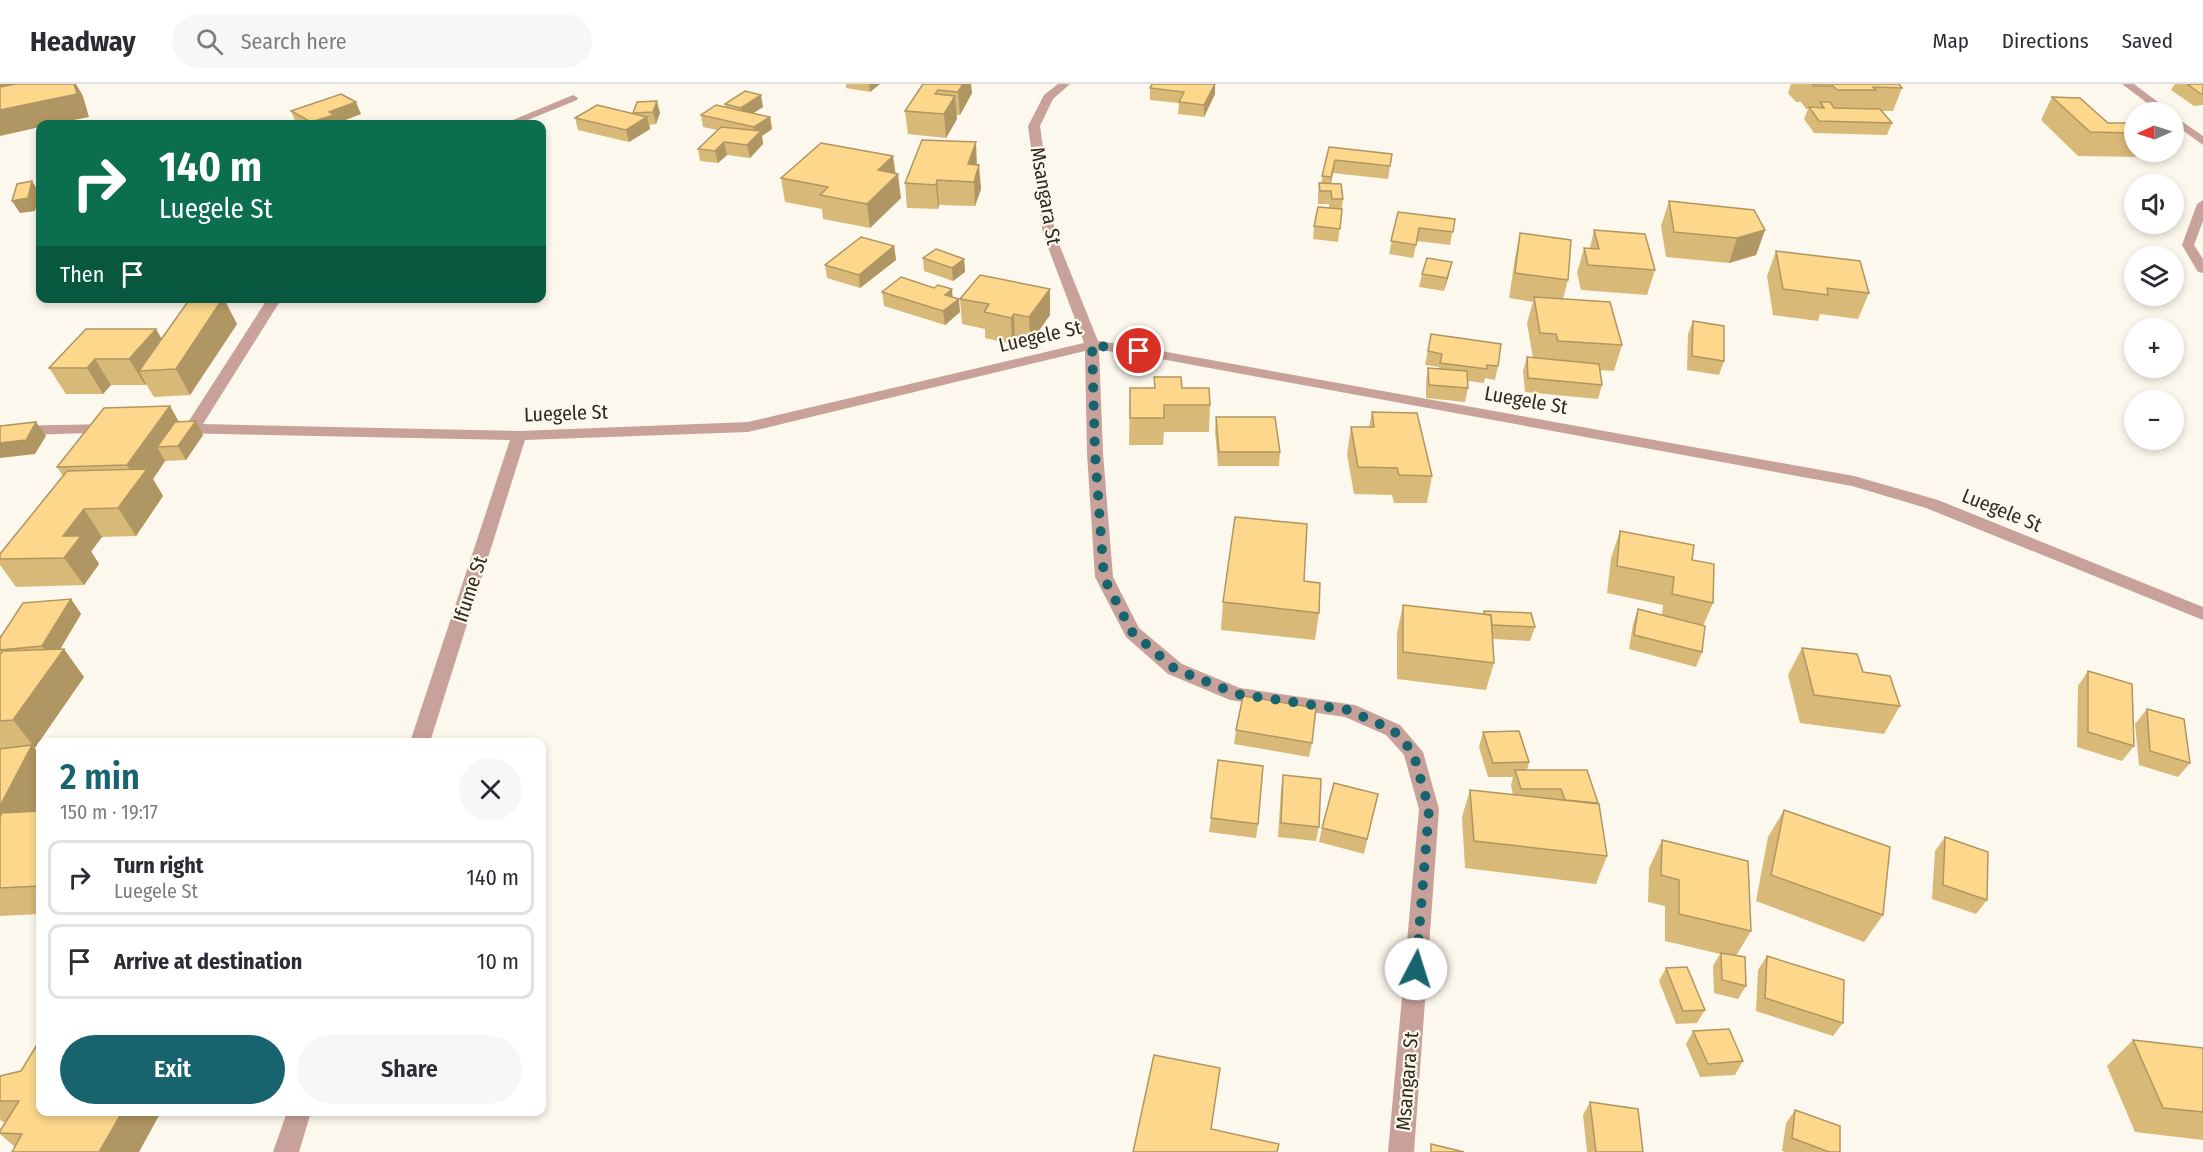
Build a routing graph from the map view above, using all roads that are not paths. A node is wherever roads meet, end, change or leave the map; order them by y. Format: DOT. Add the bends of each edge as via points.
graph roads {
  1 [pos="1065,84"];
  2 [pos="2127,84"];
  3 [pos="573,98"];
  4 [pos="2151,102"];
  5 [pos="519,120"];
  6 [pos="2184,127"];
  7 [pos="2203,142"];
  8 [pos="2203,204"];
  9 [pos="2203,269"];
  10 [pos="272,303"];
  11 [pos="1092,345"];
  12 [pos="193,427"];
  13 [pos="158,428"];
  14 [pos="99,429"];
  15 [pos="123,429"];
  16 [pos="0,431"];
  17 [pos="519,436"];
  18 [pos="86,448"];
  19 [pos="2203,614"];
  20 [pos="421,738"];
  21 [pos="298,1116"];
  22 [pos="286,1152"];
  23 [pos="1401,1152"];
  1 -- 11 [label="street, Msangara St" via="1048,97 1034,126 1049,234"];
  2 -- 4 [label="street"];
  3 -- 5 [label="street"];
  6 -- 7 [label="street"];
  8 -- 9 [label="street" via="2188,245"];
  10 -- 12 [label="street"];
  11 -- 17 [label="street, Luegele St" via="748,427"];
  11 -- 19 [label="street, Luegele St" via="1854,481 1932,504"];
  11 -- 23 [label="street, Msangara St" via="1104,578 1132,632 1175,669 1237,694 1348,710 1393,730 1413,752 1429,809"];
  12 -- 13 [label="street, Luegele St"];
  12 -- 17 [label="street, Luegele St"];
  14 -- 15 [label="street"];
  14 -- 16 [label="street"];
  14 -- 18 [label="street"];
  17 -- 20 [label="street, Ifume St"];
  21 -- 22 [label="street"];
}
